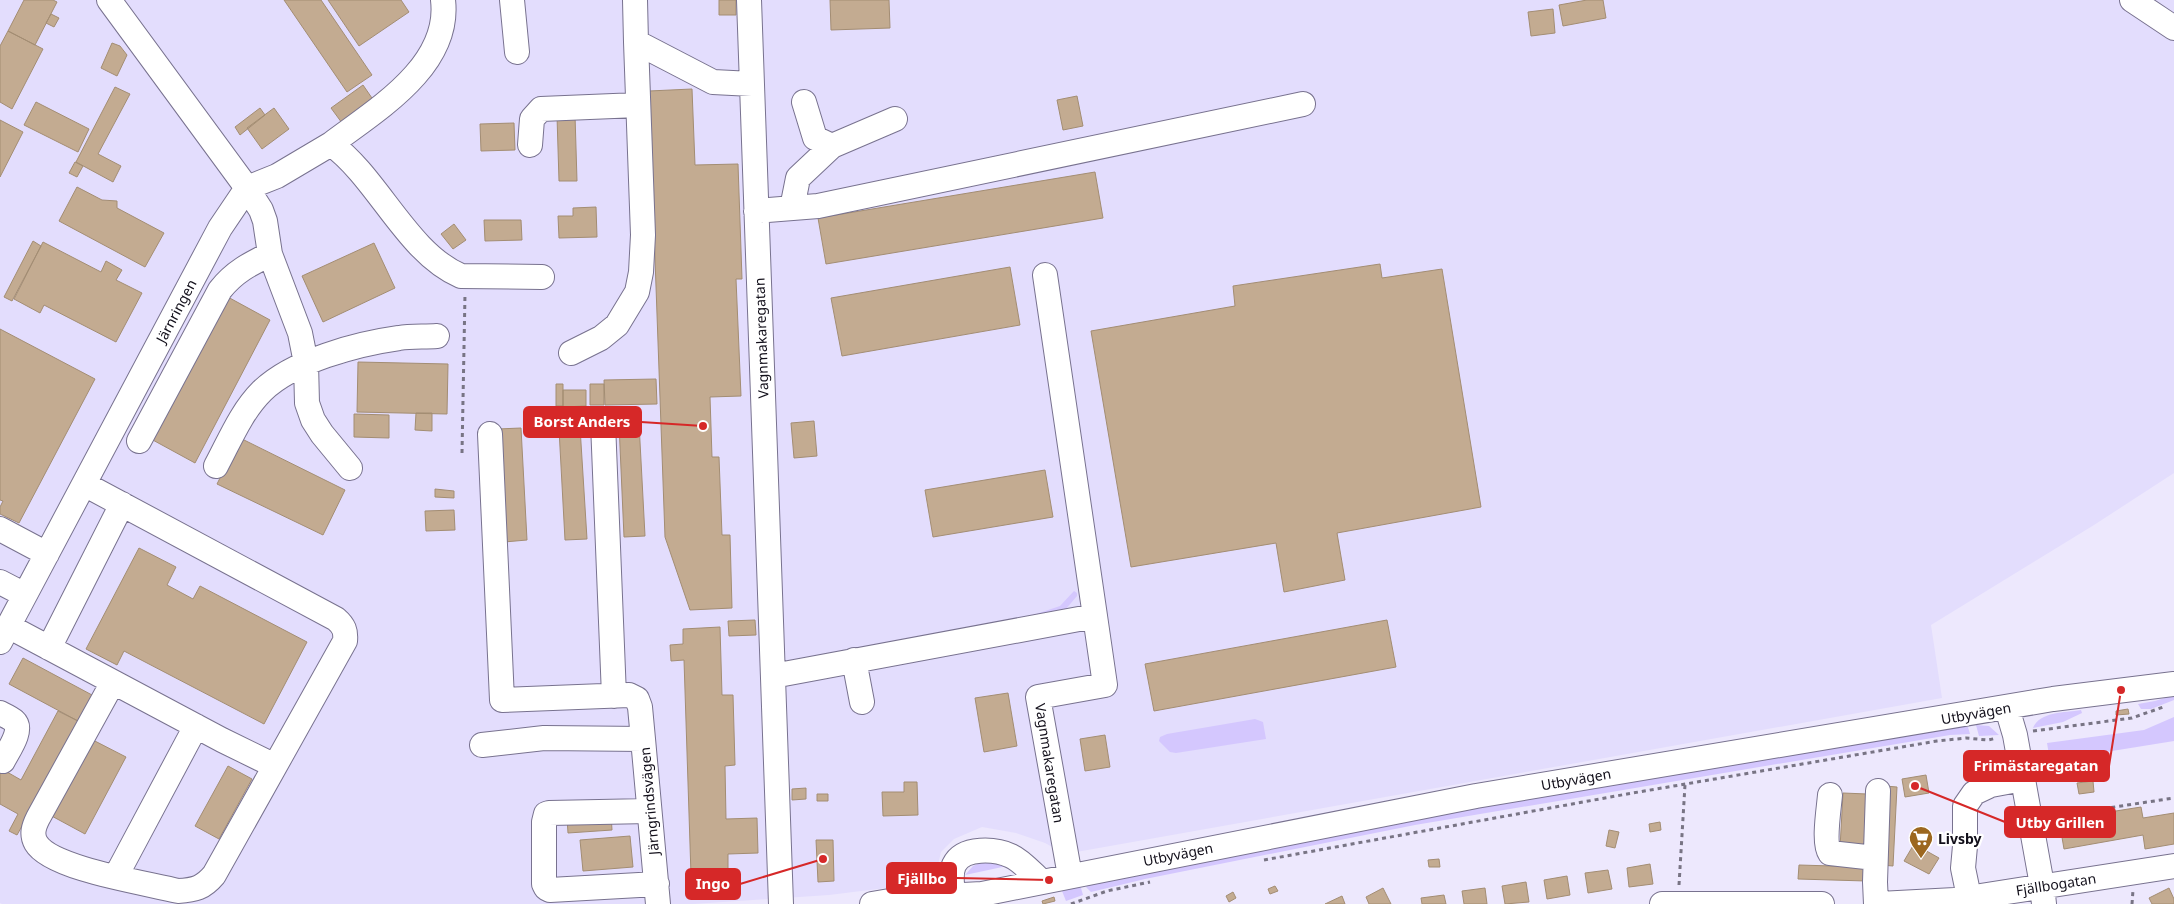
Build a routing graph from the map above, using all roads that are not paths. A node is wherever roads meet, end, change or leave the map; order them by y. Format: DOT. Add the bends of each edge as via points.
graph roads {
  1 [pos="109,0"];
  2 [pos="512,0"];
  3 [pos="634,0"];
  4 [pos="749,0"];
  5 [pos="2132,0"];
  6 [pos="446,1"];
  7 [pos="2174,28"];
  8 [pos="636,42"];
  9 [pos="517,52"];
  10 [pos="752,84"];
  11 [pos="804,102"];
  12 [pos="1303,104"];
  13 [pos="638,114"];
  14 [pos="895,119"];
  15 [pos="331,144"];
  16 [pos="530,145"];
  17 [pos="832,146"];
  18 [pos="246,188"];
  19 [pos="792,208"];
  20 [pos="756,211"];
  21 [pos="270,254"];
  22 [pos="1045,275"];
  23 [pos="542,277"];
  24 [pos="437,336"];
  25 [pos="571,353"];
  26 [pos="306,363"];
  27 [pos="119,418"];
  28 [pos="603,423"];
  29 [pos="490,434"];
  30 [pos="216,466"];
  31 [pos="350,468"];
  32 [pos="84,484"];
  33 [pos="122,504"];
  34 [pos="0,529"];
  35 [pos="47,554"];
  36 [pos="0,582"];
  37 [pos="25,595"];
  38 [pos="1096,616"];
  39 [pos="4,634"];
  40 [pos="49,648"];
  41 [pos="854,660"];
  42 [pos="773,676"];
  43 [pos="113,682"];
  44 [pos="2174,684"];
  45 [pos="614,696"];
  46 [pos="862,702"];
  47 [pos="2007,708"];
  48 [pos="0,713"];
  49 [pos="196,726"];
  50 [pos="643,739"];
  51 [pos="482,745"];
  52 [pos="3,762"];
  53 [pos="275,766"];
  54 [pos="2023,779"];
  55 [pos="1878,790"];
  56 [pos="1830,795"];
  57 [pos="650,811"];
  58 [pos="1875,858"];
  59 [pos="2174,866"];
  60 [pos="116,876"];
  61 [pos="1070,876"];
  62 [pos="1042,881"];
  63 [pos="658,894"];
  64 [pos="2043,895"];
  65 [pos="1969,897"];
  66 [pos="956,901"];
  67 [pos="1670,903"];
  68 [pos="782,904"];
  69 [pos="872,904"];
  70 [pos="1705,904"];
  71 [pos="1822,904"];
  72 [pos="1878,904"];
  1 -- 18 [label="street"];
  2 -- 9 [label="street"];
  3 -- 8 [label="street"];
  4 -- 10 [label="street, Vagnmakaregatan"];
  5 -- 7 [label="street"];
  6 -- 15 [label="street" via="441,30 417,73 402,91"];
  8 -- 10 [label="street" via="714,82"];
  8 -- 13 [label="street"];
  10 -- 20 [label="street, Vagnmakaregatan"];
  11 -- 17 [label="street" via="815,138"];
  12 -- 19 [label="street" via="818,206"];
  13 -- 16 [label="street" via="541,109 532,119"];
  13 -- 25 [label="street" via="643,235 641,272 636,292 617,325 602,338"];
  14 -- 17 [label="street"];
  15 -- 18 [label="street" via="277,176"];
  15 -- 23 [label="street" via="348,156 426,252 443,267 461,276"];
  17 -- 19 [label="street" via="798,178"];
  18 -- 21 [label="street" via="265,221"];
  18 -- 27 [label="street, Järnringen" via="220,228"];
  19 -- 20 [label="street"];
  20 -- 42 [label="street, Vagnmakaregatan"];
  21 -- 26 [label="street" via="300,332"];
  21 -- 27 [label="street" via="244,267 220,290 142,436"];
  22 -- 38 [label="street, Vagnmakaregatan"];
  24 -- 26 [label="street" via="392,339"];
  26 -- 30 [label="street" via="274,381 262,392 240,418"];
  26 -- 31 [label="street" via="306,403 313,420"];
  27 -- 32 [label="street, Järnringen"];
  28 -- 45 [label="street"];
  29 -- 45 [label="street" via="502,700"];
  32 -- 33 [label="street"];
  32 -- 35 [label="street, Järnringen"];
  33 -- 40 [label="street"];
  33 -- 53 [label="street" via="336,620 346,631 345,641"];
  34 -- 35 [label="street"];
  35 -- 37 [label="street, Järnringen"];
  36 -- 37 [label="street"];
  37 -- 39 [label="street, Järnringen"];
  38 -- 41 [label="street"];
  38 -- 61 [label="street, Vagnmakaregatan" via="1105,685 1038,697"];
  39 -- 40 [label="street"];
  40 -- 43 [label="street"];
  41 -- 42 [label="street"];
  41 -- 46 [label="street"];
  42 -- 68 [label="street, Vagnmakaregatan"];
  43 -- 49 [label="street"];
  43 -- 60 [label="street" via="36,822 33,838 44,853 56,860"];
  44 -- 47 [label="street, Utbyvägen"];
  45 -- 50 [label="street" via="637,698"];
  47 -- 54 [label="street"];
  47 -- 61 [label="street, Utbyvägen" via="1835,734 1486,795"];
  48 -- 52 [label="street" via="17,725 17,733"];
  49 -- 53 [label="street"];
  49 -- 60 [label="street"];
  50 -- 51 [label="street, Järngrindsvägen" via="544,738"];
  50 -- 57 [label="street, Järngrindsvägen"];
  53 -- 60 [label="street" via="205,886 178,890"];
  54 -- 64 [label="street"];
  54 -- 65 [label="street" via="1982,789 1974,793 1965,806 1963,868"];
  55 -- 58 [label="street"];
  56 -- 58 [label="street" via="1827,850"];
  57 -- 63 [label="street, Järngrindsvägen"];
  57 -- 63 [label="street" via="546,814 544,884 550,890"];
  58 -- 72 [label="street"];
  59 -- 64 [label="street, Fjällbogatan"];
  61 -- 62 [label="street, Utbyvägen"];
  62 -- 66 [label="street, Utbyvägen"];
  62 -- 66 [label="street" via="1012,856 979,850 954,864 952,875"];
  64 -- 65 [label="street, Fjällbogatan"];
  65 -- 72 [label="street, Fjällbogatan"];
  66 -- 69 [label="street, Utbyvägen" via="907,898"];
  67 -- 70 [label="street"];
  70 -- 71 [label="street"];
}
